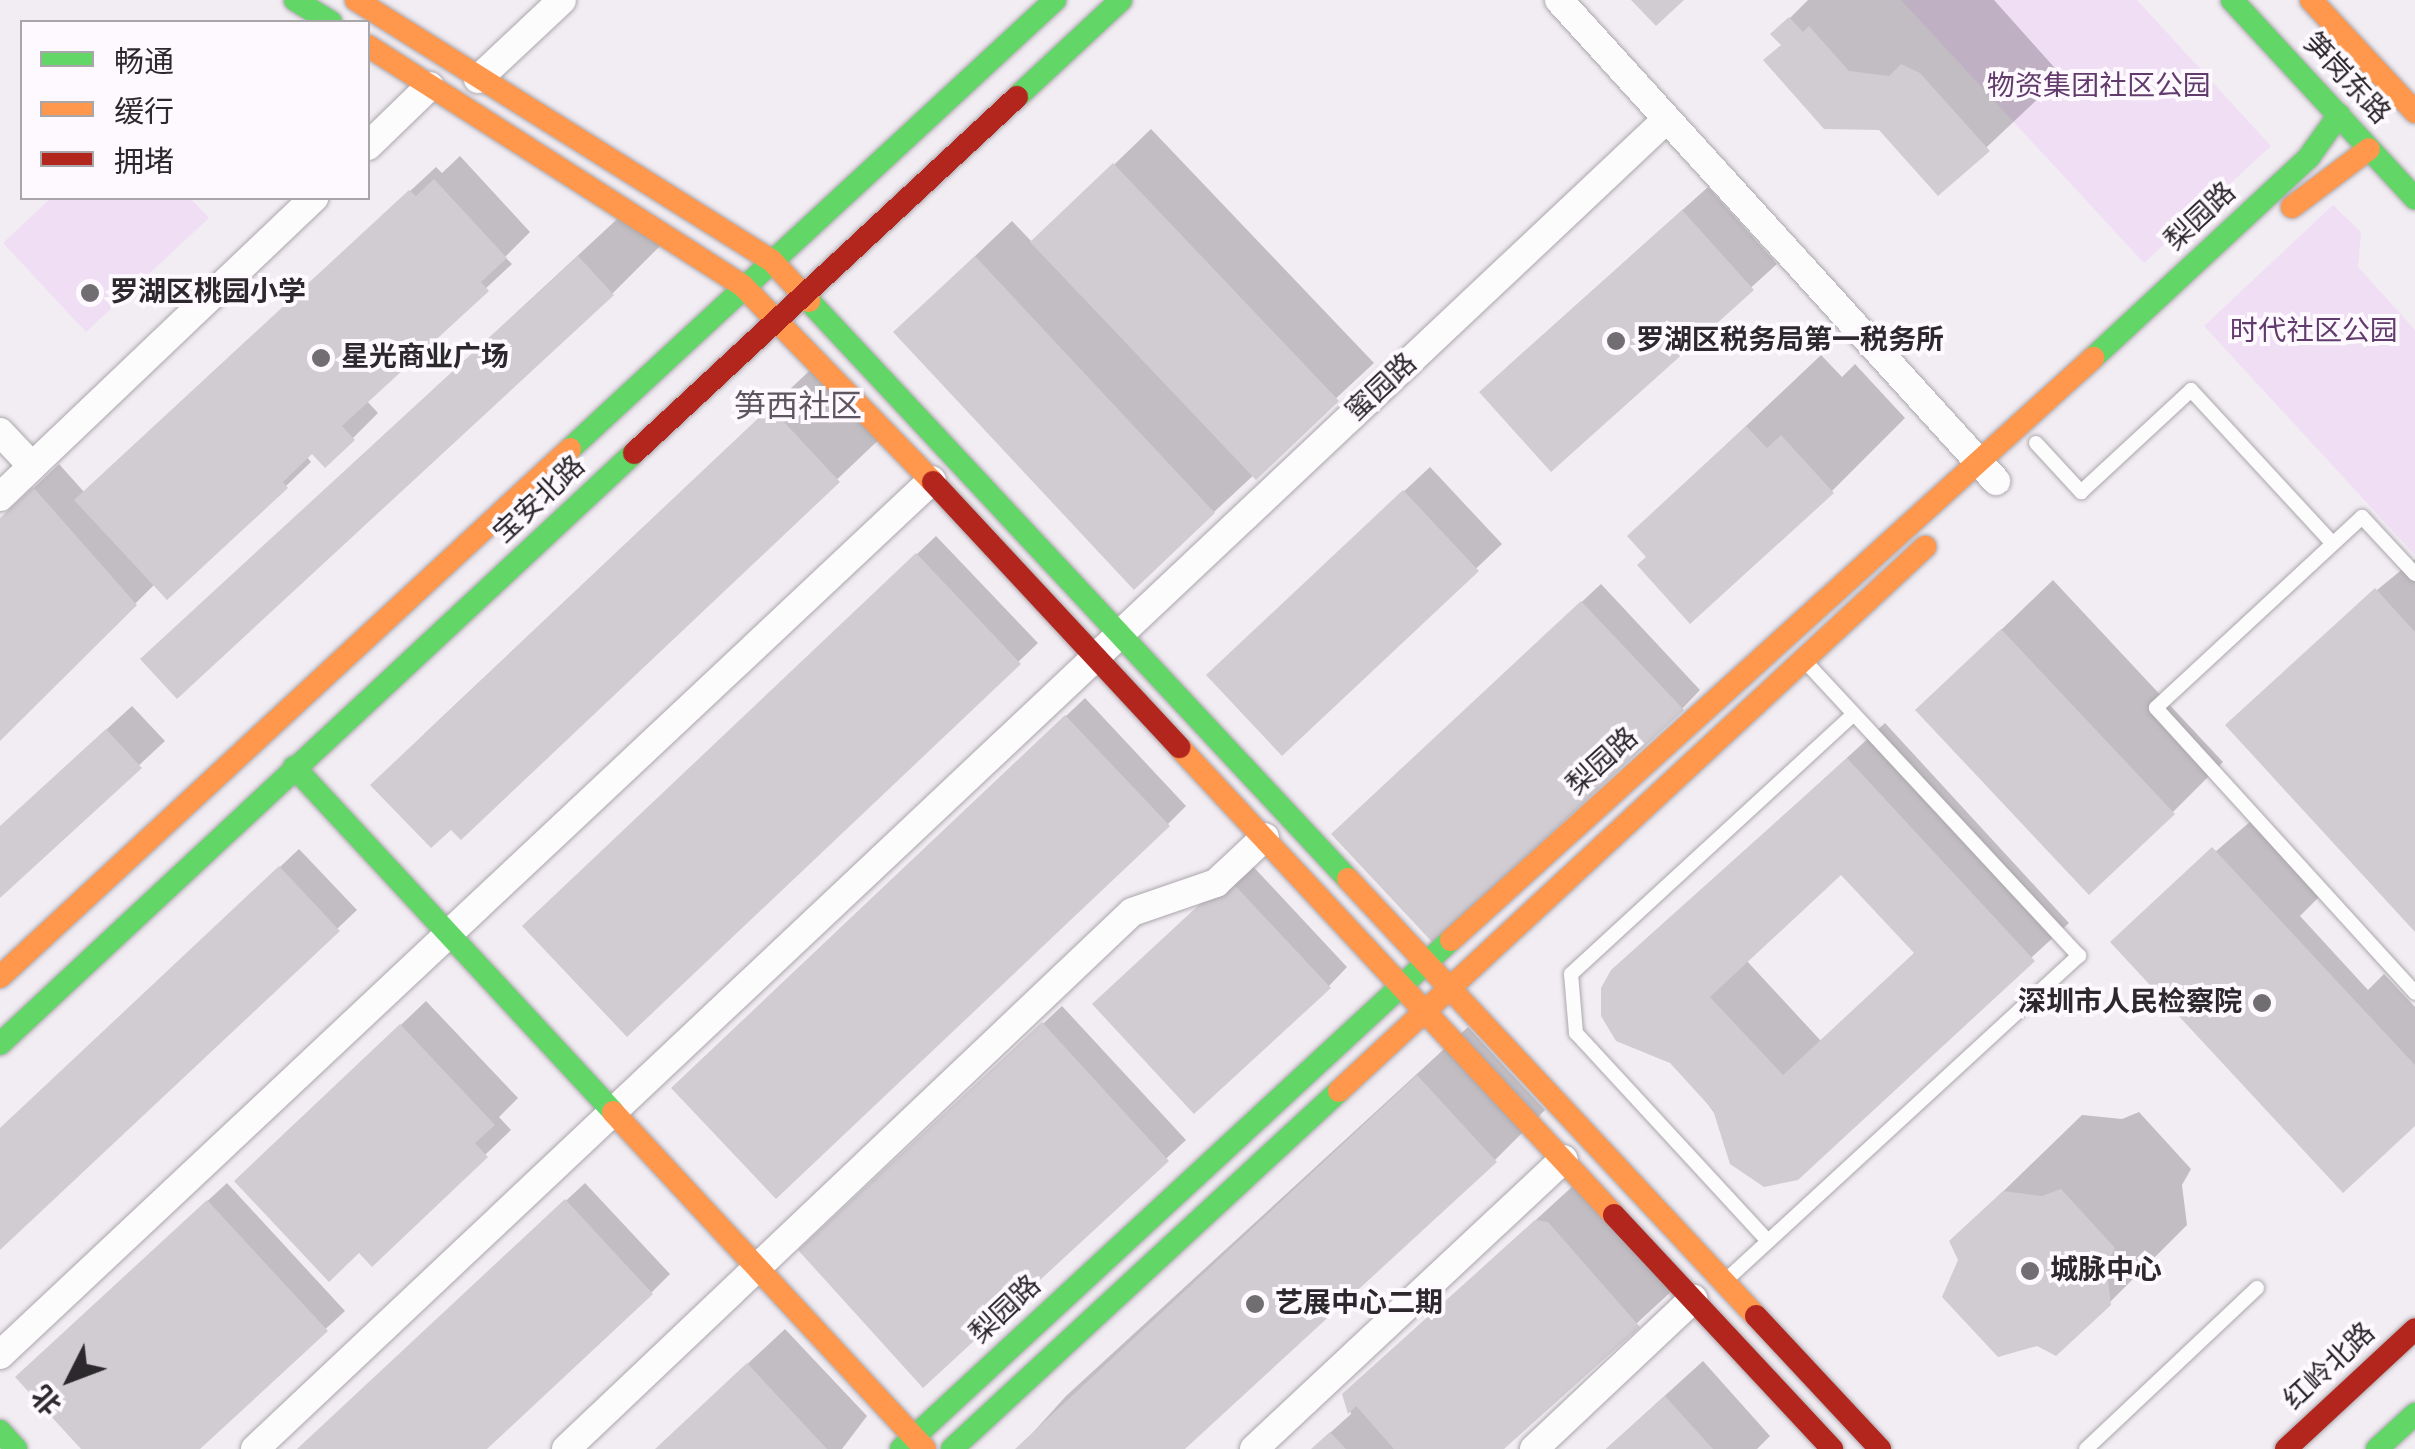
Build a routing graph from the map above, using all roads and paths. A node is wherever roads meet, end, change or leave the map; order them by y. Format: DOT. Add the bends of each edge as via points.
graph roads {
  1 [pos="296,0"];
  2 [pos="356,0"];
  3 [pos="562,0"];
  4 [pos="1055,0"];
  5 [pos="1121,0"];
  6 [pos="1559,0"];
  7 [pos="2232,0"];
  8 [pos="2311,0"];
  9 [pos="328,20"];
  10 [pos="370,47"];
  11 [pos="478,78"];
  12 [pos="430,86"];
  13 [pos="2415,112"];
  14 [pos="2339,115"];
  15 [pos="1666,120"];
  16 [pos="370,144"];
  17 [pos="2369,149"];
  18 [pos="2415,198"];
  19 [pos="312,200"];
  20 [pos="771,260"];
  21 [pos="742,286"];
  22 [pos="805,294"];
  23 [pos="780,316"];
  24 [pos="0,432"];
  25 [pos="2036,443"];
  26 [pos="32,466"];
  27 [pos="1986,479"];
  28 [pos="932,480"];
  29 [pos="0,497"];
  30 [pos="1941,532"];
  31 [pos="2333,544"];
  32 [pos="2415,574"];
  33 [pos="1121,634"];
  34 [pos="1098,657"];
  35 [pos="1804,660"];
  36 [pos="1854,714"];
  37 [pos="294,767"];
  38 [pos="1264,837"];
  39 [pos="447,932"];
  40 [pos="1427,961"];
  41 [pos="0,977"];
  42 [pos="1403,984"];
  43 [pos="1450,985"];
  44 [pos="2415,993"];
  45 [pos="1426,1008"];
  46 [pos="0,1044"];
  47 [pos="613,1111"];
  48 [pos="1564,1159"];
  49 [pos="1768,1242"];
  50 [pos="760,1268"];
  51 [pos="1724,1282"];
  52 [pos="2257,1288"];
  53 [pos="1693,1299"];
  54 [pos="2415,1329"];
  55 [pos="0,1355"];
  56 [pos="2415,1414"];
  57 [pos="0,1431"];
  58 [pos="913,1445"];
  59 [pos="1821,1445"];
  60 [pos="16,1449"];
  61 [pos="256,1449"];
  62 [pos="566,1449"];
  63 [pos="952,1449"];
  64 [pos="1254,1449"];
  65 [pos="1534,1449"];
  66 [pos="1880,1449"];
  67 [pos="2086,1449"];
  68 [pos="2286,1449"];
  69 [pos="2377,1449"];
  1 -- 9 [label="street"];
  2 -- 11 [label="street"];
  3 -- 11 [label="street"];
  4 -- 20 [label="street, 宝安北路"];
  5 -- 22 [label="street, 宝安北路"];
  6 -- 15 [label="street"];
  7 -- 14 [label="street, 笋岗东路"];
  8 -- 13 [label="street, 笋岗东路"];
  10 -- 12 [label="street"];
  11 -- 20 [label="street"];
  12 -- 16 [label="street"];
  12 -- 21 [label="street"];
  14 -- 17 [label="street, 笋岗东路"];
  14 -- 27 [label="street, 梨园路" via="2309,158"];
  15 -- 27 [label="street"];
  15 -- 33 [label="street, 蜜园路"];
  17 -- 18 [label="street, 笋岗东路"];
  17 -- 25 [label="street, 梨园路" via="2326,176"];
  19 -- 26 [label="street"];
  20 -- 21 [label="street, 宝安北路"];
  20 -- 22 [label="street"];
  21 -- 23 [label="street"];
  21 -- 41 [label="street, 宝安北路"];
  22 -- 23 [label="street, 宝安北路"];
  22 -- 33 [label="street"];
  23 -- 28 [label="street"];
  23 -- 37 [label="street, 宝安北路"];
  24 -- 26 [label="street"];
  25 -- 27 [label="street, 梨园路"];
  25 -- 31 [label="lane" via="2080,492 2191,390"];
  26 -- 29 [label="street"];
  27 -- 40 [label="street, 梨园路"];
  28 -- 34 [label="street"];
  28 -- 39 [label="street"];
  30 -- 35 [label="street"];
  31 -- 32 [label="lane" via="2362,517"];
  31 -- 44 [label="lane" via="2156,708"];
  33 -- 34 [label="street, 蜜园路"];
  33 -- 40 [label="street"];
  34 -- 38 [label="street"];
  34 -- 47 [label="street, 蜜园路"];
  35 -- 36 [label="lane"];
  35 -- 43 [label="street"];
  36 -- 49 [label="lane" via="1572,974 1576,1033"];
  36 -- 49 [label="lane" via="2079,956"];
  37 -- 39 [label="street"];
  37 -- 46 [label="street, 宝安北路"];
  38 -- 42 [label="street"];
  38 -- 50 [label="street" via="1216,883 1132,912"];
  39 -- 47 [label="street"];
  39 -- 55 [label="street"];
  40 -- 42 [label="street, 梨园路"];
  40 -- 43 [label="street"];
  42 -- 45 [label="street"];
  42 -- 58 [label="street, 梨园路"];
  43 -- 45 [label="street"];
  43 -- 51 [label="street"];
  45 -- 48 [label="street"];
  45 -- 63 [label="street"];
  47 -- 50 [label="street"];
  47 -- 61 [label="street, 蜜园路"];
  48 -- 53 [label="street"];
  48 -- 64 [label="street"];
  49 -- 51 [label="lane"];
  50 -- 58 [label="street"];
  50 -- 62 [label="street"];
  51 -- 66 [label="street"];
  52 -- 67 [label="lane"];
  53 -- 59 [label="street"];
  53 -- 65 [label="street"];
  54 -- 68 [label="street, 红岭北路"];
  56 -- 69 [label="street"];
  57 -- 60 [label="street"];
}
